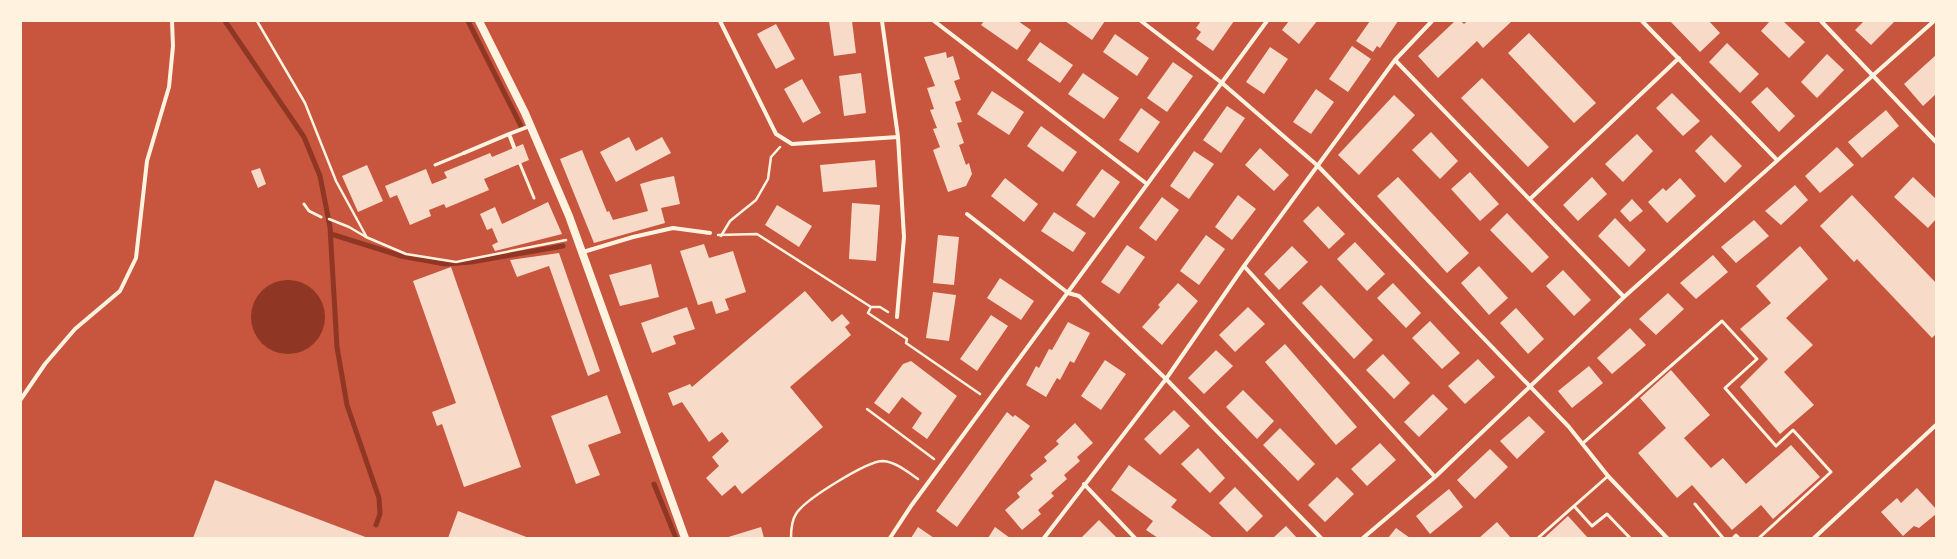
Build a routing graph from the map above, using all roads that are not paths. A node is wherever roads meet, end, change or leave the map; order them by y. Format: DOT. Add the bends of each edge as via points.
graph roads {
  1 [pos="172,21"];
  2 [pos="479,21"];
  3 [pos="720,21"];
  4 [pos="882,21"];
  5 [pos="934,21"];
  6 [pos="1142,21"];
  7 [pos="1267,21"];
  8 [pos="1432,21"];
  9 [pos="1642,21"];
  10 [pos="1821,21"];
  11 [pos="1934,21"];
  12 [pos="1679,58"];
  13 [pos="1396,60"];
  14 [pos="1873,75"];
  15 [pos="1222,83"];
  16 [pos="531,126"];
  17 [pos="509,134"];
  18 [pos="898,137"];
  19 [pos="1936,142"];
  20 [pos="514,147"];
  21 [pos="464,153"];
  22 [pos="1777,160"];
  23 [pos="520,164"];
  24 [pos="435,165"];
  25 [pos="1318,166"];
  26 [pos="1148,184"];
  27 [pos="534,198"];
  28 [pos="1530,199"];
  29 [pos="304,204"];
  30 [pos="967,214"];
  31 [pos="322,217"];
  32 [pos="710,233"];
  33 [pos="583,252"];
  34 [pos="1244,266"];
  35 [pos="1068,293"];
  36 [pos="1624,297"];
  37 [pos="896,317"];
  38 [pos="1166,379"];
  39 [pos="1530,386"];
  40 [pos="21,399"];
  41 [pos="1936,425"];
  42 [pos="1582,444"];
  43 [pos="1608,476"];
  44 [pos="1435,477"];
  45 [pos="1084,484"];
  46 [pos="1695,504"];
  47 [pos="1574,506"];
  48 [pos="1829,525"];
  49 [pos="685,538"];
  50 [pos="890,538"];
  51 [pos="1044,538"];
  52 [pos="1135,538"];
  53 [pos="1321,538"];
  54 [pos="1363,538"];
  55 [pos="1538,538"];
  56 [pos="1630,538"];
  57 [pos="1667,538"];
  58 [pos="1723,538"];
  59 [pos="1733,538"];
  60 [pos="1739,538"];
  61 [pos="1759,538"];
  62 [pos="1814,538"];
  63 [pos="1817,538"];
  1 -- 40 [label="street" via="173,46 169,87 147,161 136,258 120,290 75,329 45,364"];
  2 -- 16 [label="main road"];
  3 -- 18 [label="street" via="776,134 785,140 792,144"];
  4 -- 18 [label="street"];
  5 -- 26 [label="street"];
  6 -- 15 [label="street"];
  7 -- 15 [label="street"];
  8 -- 13 [label="street"];
  9 -- 12 [label="street"];
  10 -- 14 [label="street"];
  11 -- 14 [label="street"];
  12 -- 22 [label="street"];
  12 -- 28 [label="street"];
  13 -- 25 [label="street"];
  13 -- 28 [label="street"];
  14 -- 19 [label="street"];
  14 -- 22 [label="street"];
  15 -- 25 [label="street"];
  15 -- 26 [label="street"];
  16 -- 17 [label="street"];
  16 -- 33 [label="main road"];
  17 -- 20 [label="street"];
  17 -- 21 [label="street"];
  18 -- 37 [label="street" via="904,237"];
  21 -- 24 [label="lane"];
  22 -- 36 [label="street"];
  23 -- 27 [label="lane"];
  25 -- 34 [label="street"];
  25 -- 39 [label="street"];
  26 -- 35 [label="street"];
  28 -- 36 [label="street"];
  29 -- 31 [label="lane" via="309,211"];
  30 -- 35 [label="street"];
  32 -- 33 [label="street" via="673,228 633,236"];
  33 -- 49 [label="main road"];
  34 -- 38 [label="street"];
  34 -- 44 [label="street"];
  35 -- 38 [label="street" via="1079,296"];
  35 -- 50 [label="street"];
  36 -- 39 [label="street"];
  38 -- 45 [label="street"];
  38 -- 53 [label="street"];
  39 -- 42 [label="street"];
  39 -- 44 [label="street"];
  41 -- 48 [label="street"];
  42 -- 43 [label="street"];
  42 -- 61 [label="lane" via="1722,321 1757,359 1725,388 1776,446 1793,430 1831,472"];
  43 -- 47 [label="lane"];
  43 -- 57 [label="street"];
  44 -- 54 [label="street"];
  45 -- 51 [label="street"];
  45 -- 52 [label="street"];
  46 -- 58 [label="lane"];
  47 -- 55 [label="lane"];
  47 -- 56 [label="lane" via="1592,526 1607,514"];
  48 -- 62 [label="street"];
  48 -- 63 [label="street"];
  59 -- 60 [label="lane" via="1736,534"];
}
